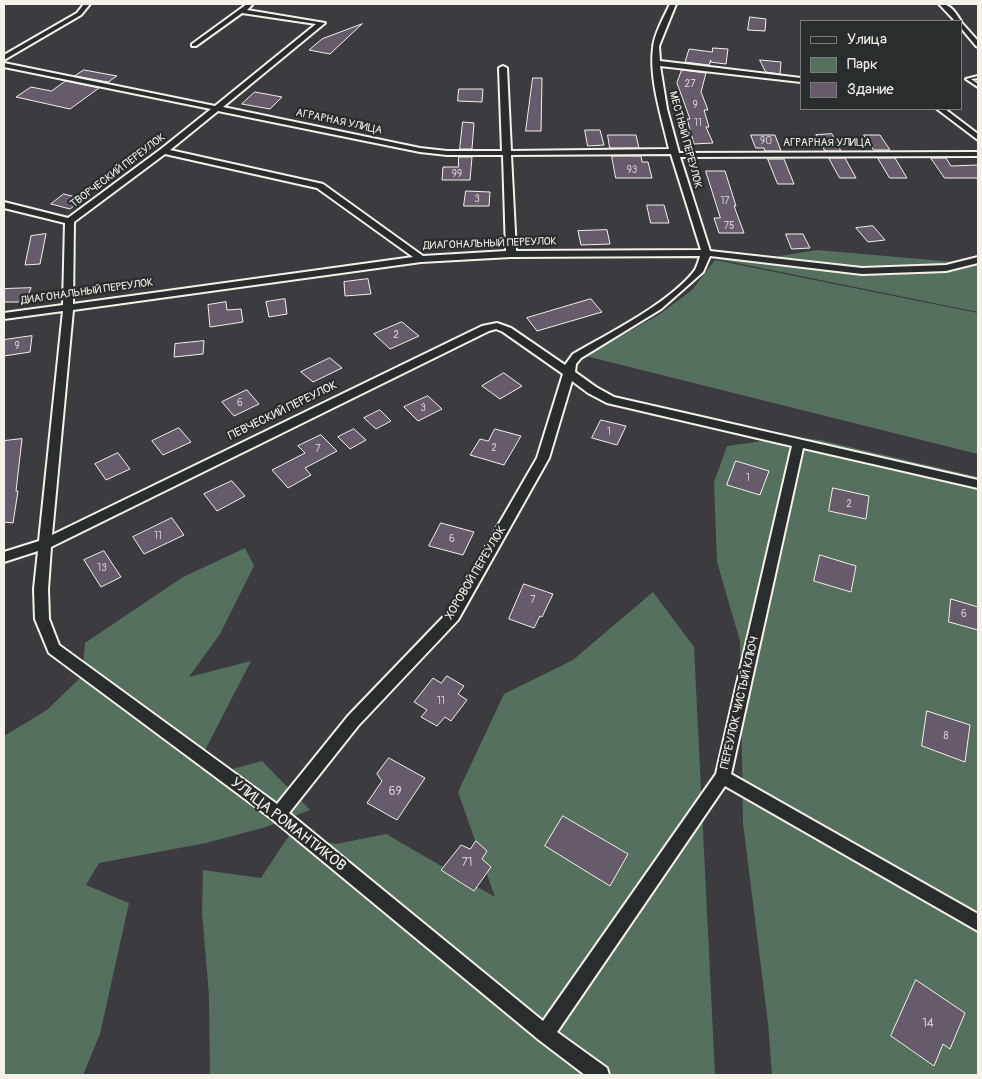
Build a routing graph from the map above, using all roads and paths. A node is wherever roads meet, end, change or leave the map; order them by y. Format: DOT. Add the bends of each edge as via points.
graph roads {
  1 [pos="87,4"];
  2 [pos="250,4"];
  3 [pos="673,4"];
  4 [pos="942,4"];
  5 [pos="242,11"];
  6 [pos="957,20"];
  7 [pos="962,25"];
  8 [pos="194,45"];
  9 [pos="978,46"];
  10 [pos="4,58"];
  11 [pos="656,63"];
  12 [pos="4,66"];
  13 [pos="503,68"];
  14 [pos="978,77"];
  15 [pos="800,80"];
  16 [pos="978,86"];
  17 [pos="216,108"];
  18 [pos="942,110"];
  19 [pos="978,138"];
  20 [pos="164,151"];
  21 [pos="508,153"];
  22 [pos="675,153"];
  23 [pos="978,154"];
  24 [pos="4,205"];
  25 [pos="70,221"];
  26 [pos="706,253"];
  27 [pos="511,254"];
  28 [pos="421,259"];
  29 [pos="978,260"];
  30 [pos="68,307"];
  31 [pos="4,316"];
  32 [pos="568,373"];
  33 [pos="799,442"];
  34 [pos="978,484"];
  35 [pos="46,544"];
  36 [pos="4,557"];
  37 [pos="724,777"];
  38 [pos="278,814"];
  39 [pos="978,922"];
  40 [pos="545,1034"];
  41 [pos="600,1075"];
  1 -- 10 [label="street" via="79,14"];
  2 -- 5 [label="street"];
  3 -- 11 [label="street, МЕСТНЫЙ ПЕРЕУЛОК" via="656,46"];
  4 -- 6 [label="street"];
  5 -- 8 [label="street"];
  5 -- 17 [label="street, ТВОРЧЕСКИЙ ПЕРЕУЛОК" via="322,23"];
  7 -- 9 [label="street"];
  11 -- 15 [label="street"];
  11 -- 22 [label="street, МЕСТНЫЙ ПЕРЕУЛОК" via="663,109"];
  12 -- 17 [label="street, АГРАРНАЯ УЛИЦА"];
  13 -- 21 [label="street"];
  14 -- 16 [label="lane" via="968,79"];
  17 -- 20 [label="street, ТВОРЧЕСКИЙ ПЕРЕУЛОК"];
  17 -- 21 [label="street, АГРАРНАЯ УЛИЦА" via="420,150"];
  18 -- 19 [label="street"];
  20 -- 25 [label="street, ТВОРЧЕСКИЙ ПЕРЕУЛОК"];
  20 -- 28 [label="street" via="320,186"];
  21 -- 22 [label="street, АГРАРНАЯ УЛИЦА"];
  21 -- 27 [label="street"];
  22 -- 23 [label="street, АГРАРНАЯ УЛИЦА"];
  22 -- 26 [label="street, МЕСТНЫЙ ПЕРЕУЛОК"];
  24 -- 25 [label="street"];
  25 -- 30 [label="street, ТВОРЧЕСКИЙ ПЕРЕУЛОК"];
  26 -- 27 [label="street, ДИАГОНАЛЬНЫЙ ПЕРЕУЛОК"];
  26 -- 29 [label="street, ДИАГОНАЛЬНЫЙ ПЕРЕУЛОК" via="862,271 946,268"];
  26 -- 32 [label="street, ХОРОВОЙ ПЕРЕУЛОК" via="700,270 685,285 658,307 577,356"];
  27 -- 28 [label="street, ДИАГОНАЛЬНЫЙ ПЕРЕУЛОК"];
  28 -- 30 [label="street, ДИАГОНАЛЬНЫЙ ПЕРЕУЛОК"];
  30 -- 31 [label="street, ДИАГОНАЛЬНЫЙ ПЕРЕУЛОК"];
  30 -- 35 [label="street, ТВОРЧЕСКИЙ ПЕРЕУЛОК"];
  32 -- 33 [label="street, ПЕВЧЕСКИЙ ПЕРЕУЛОК" via="611,400"];
  32 -- 35 [label="street, ПЕВЧЕСКИЙ ПЕРЕУЛОК" via="507,330 497,326 486,328"];
  32 -- 38 [label="street, ХОРОВОЙ ПЕРЕУЛОК" via="543,458 452,616 353,721"];
  33 -- 34 [label="street, ПЕВЧЕСКИЙ ПЕРЕУЛОК"];
  33 -- 37 [label="street, ПЕРЕУЛОК ЧИСТЫЙ КЛЮЧ"];
  35 -- 36 [label="street, ПЕВЧЕСКИЙ ПЕРЕУЛОК"];
  35 -- 38 [label="street, УЛИЦА РОМАНТИКОВ" via="41,589 42,619 54,649"];
  37 -- 39 [label="street"];
  37 -- 40 [label="street, ПЕРЕУЛОК ЧИСТЫЙ КЛЮЧ"];
  38 -- 40 [label="street, УЛИЦА РОМАНТИКОВ"];
  40 -- 41 [label="street, УЛИЦА РОМАНТИКОВ"];
}
